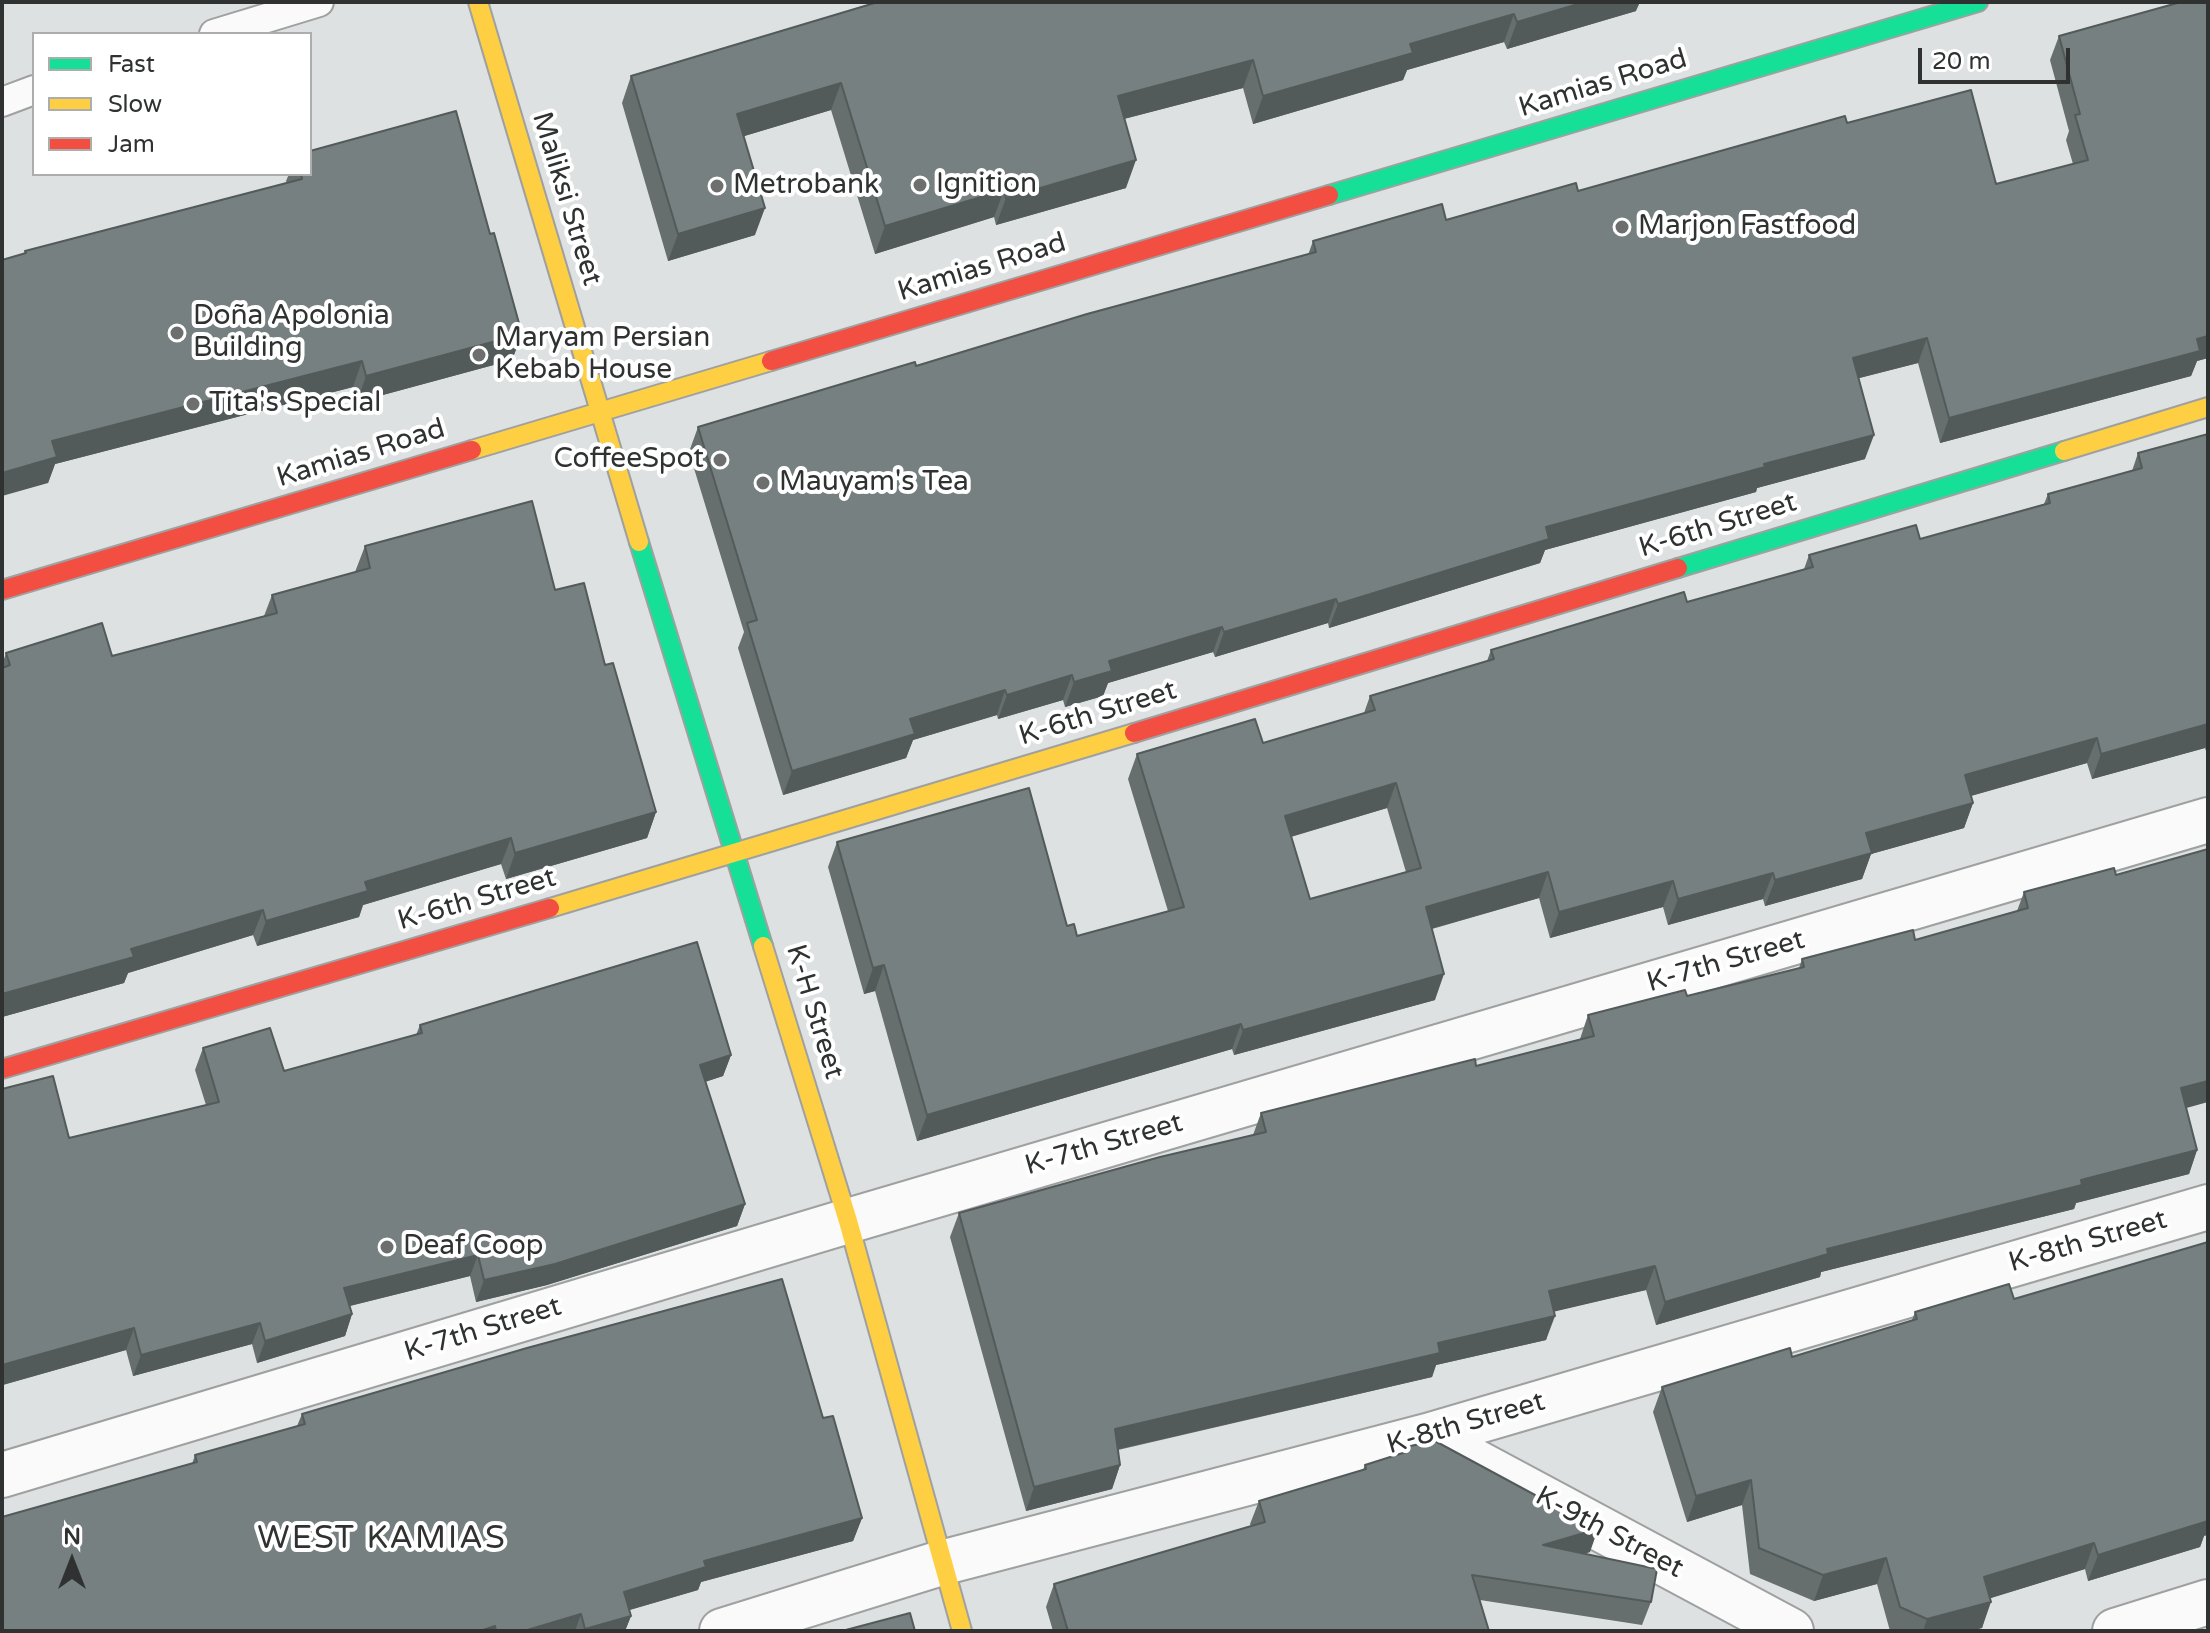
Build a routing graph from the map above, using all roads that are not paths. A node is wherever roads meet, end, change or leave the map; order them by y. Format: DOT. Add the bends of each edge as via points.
graph roads {
  1 [pos="319,2"];
  2 [pos="478,2"];
  3 [pos="1978,2"];
  4 [pos="221,32"];
  5 [pos="32,91"];
  6 [pos="2,102"];
  7 [pos="2208,407"];
  8 [pos="602,412"];
  9 [pos="2,590"];
  10 [pos="2208,820"];
  11 [pos="736,854"];
  12 [pos="2,1069"];
  13 [pos="2208,1207"];
  14 [pos="848,1221"];
  15 [pos="1427,1436"];
  16 [pos="2,1475"];
  17 [pos="941,1563"];
  18 [pos="2208,1602"];
  19 [pos="722,1631"];
  20 [pos="962,1631"];
  21 [pos="1791,1631"];
  22 [pos="2115,1631"];
  1 -- 4 [label="lane"];
  2 -- 8 [label="street, Maliksi Street"];
  3 -- 8 [label="street, Kamias Road"];
  5 -- 6 [label="lane"];
  7 -- 11 [label="street, K-6th Street"];
  8 -- 9 [label="street, Kamias Road"];
  8 -- 11 [label="street, K-H Street"];
  10 -- 14 [label="street, K-7th Street"];
  11 -- 12 [label="street, K-6th Street"];
  11 -- 14 [label="street, K-H Street"];
  13 -- 15 [label="street, K-8th Street"];
  14 -- 16 [label="street, K-7th Street"];
  14 -- 17 [label="street, K-H Street"];
  15 -- 17 [label="street, K-8th Street"];
  15 -- 21 [label="street, K-9th Street"];
  17 -- 19 [label="street, K-8th Street"];
  17 -- 20 [label="street, K-H Street"];
  18 -- 22 [label="street"];
}
